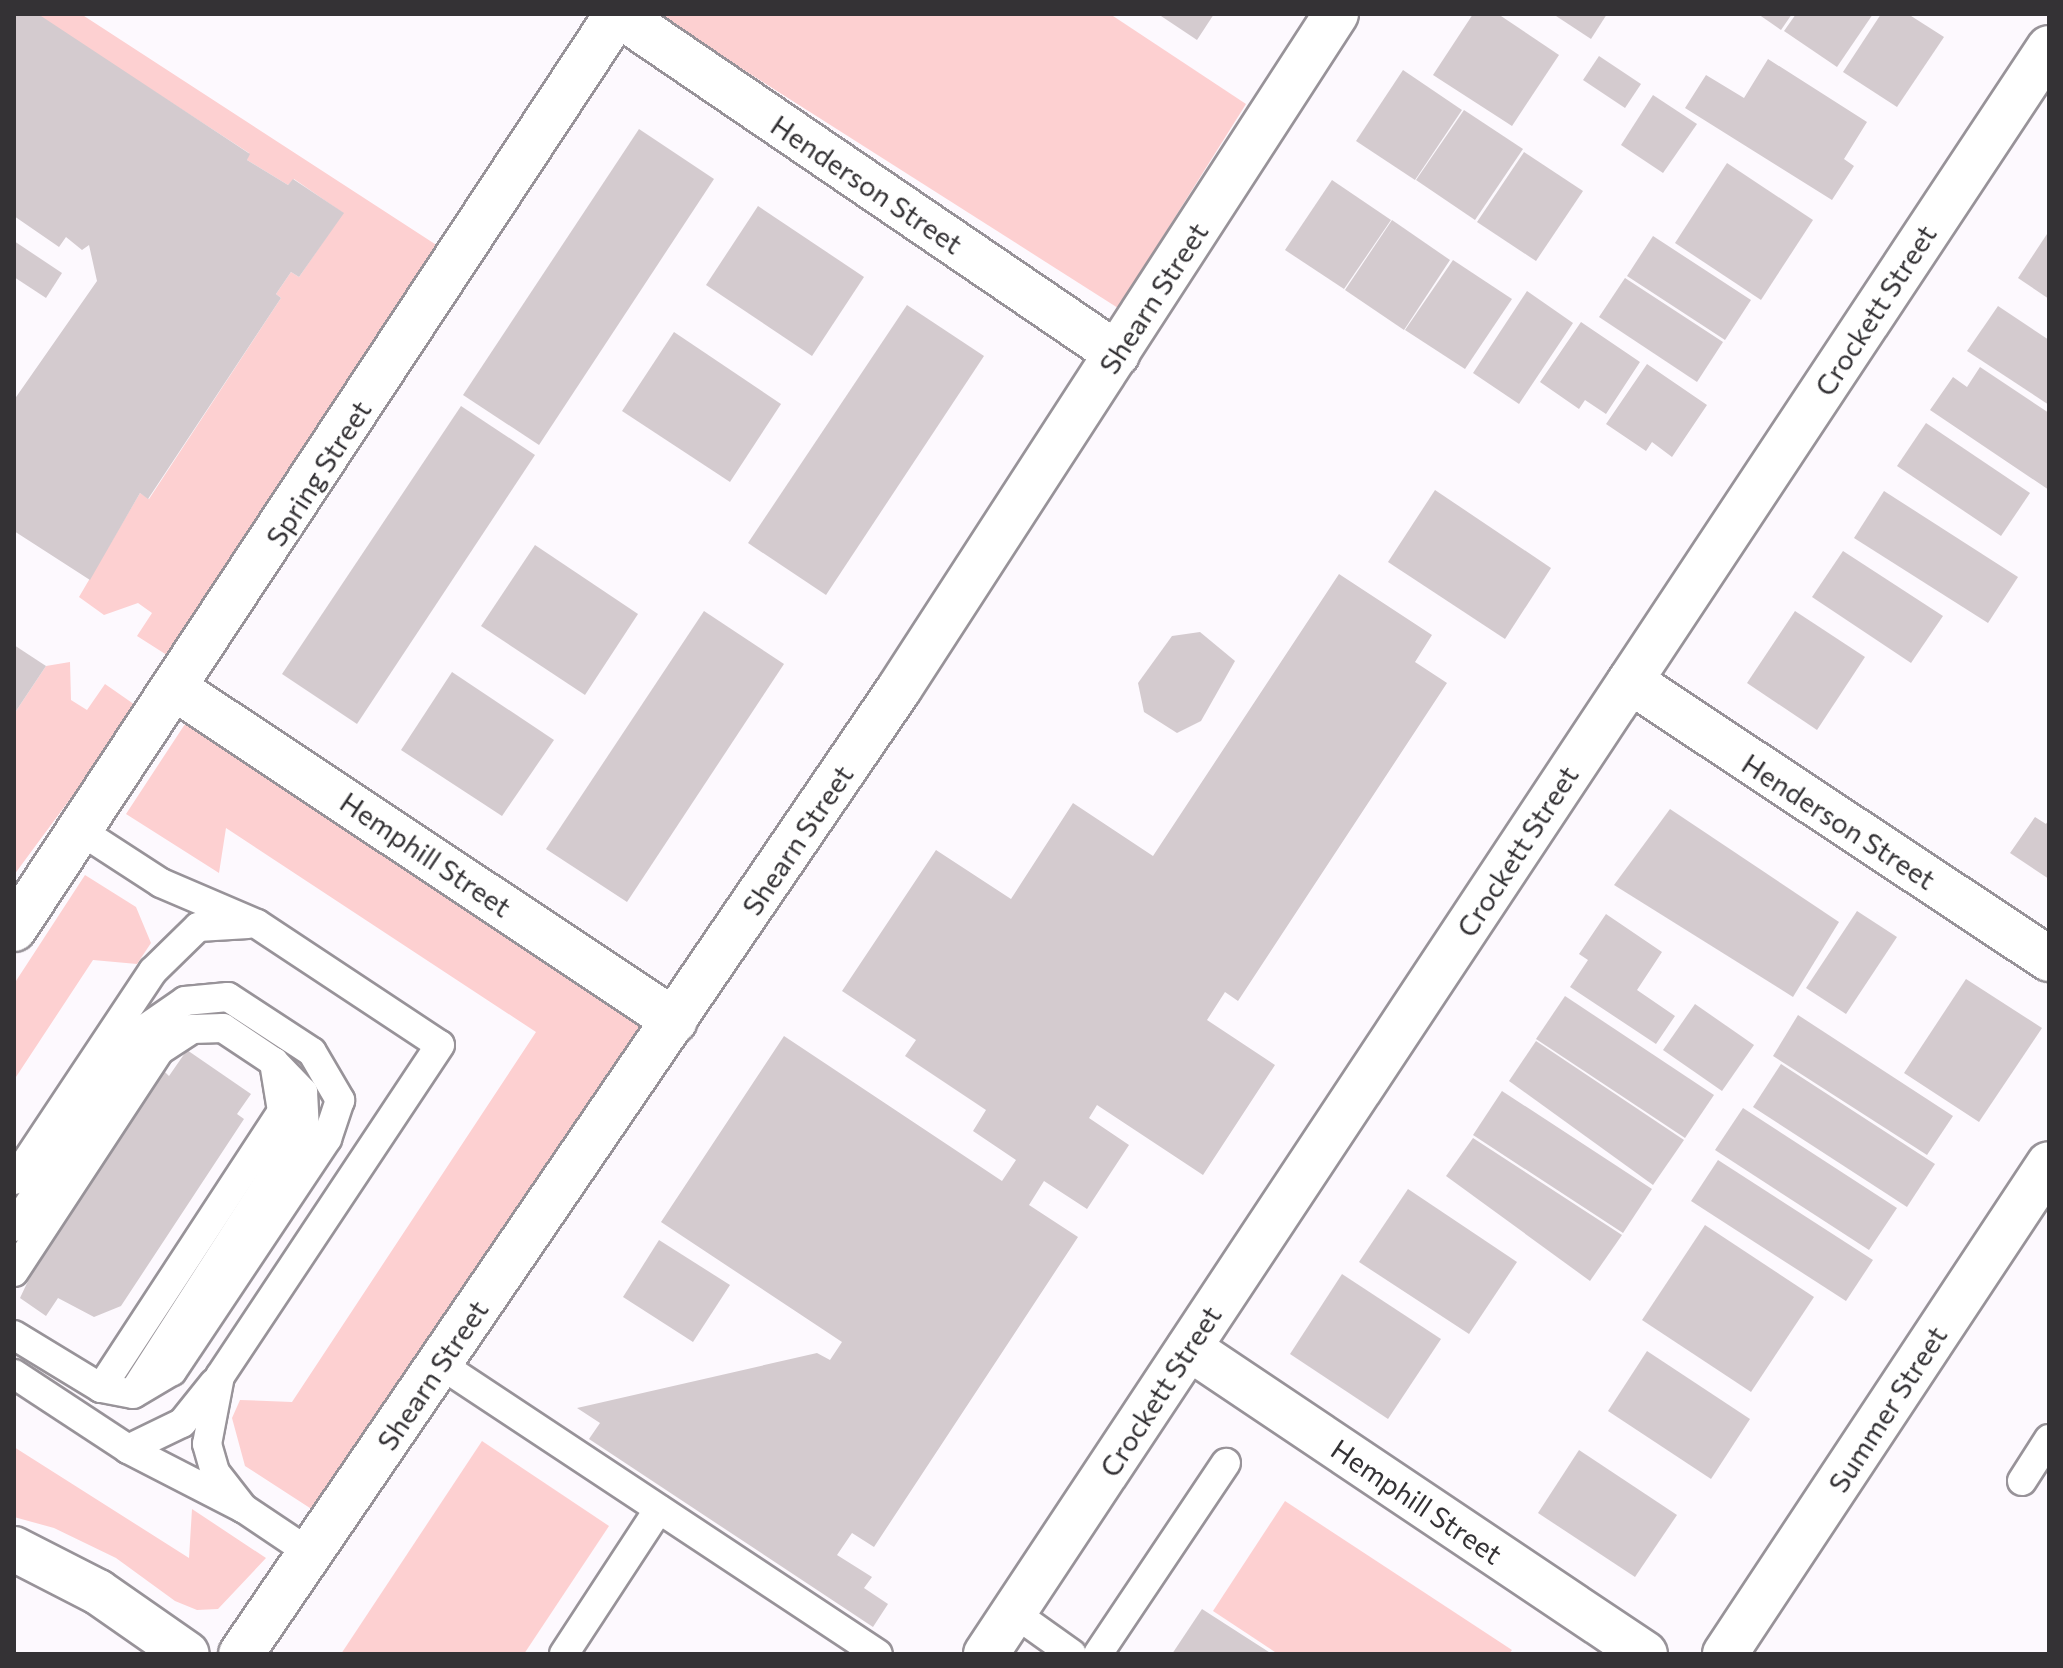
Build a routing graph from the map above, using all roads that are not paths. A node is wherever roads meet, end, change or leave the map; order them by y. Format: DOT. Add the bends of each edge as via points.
graph roads {
  1 [pos="618,14"];
  2 [pos="1336,14"];
  3 [pos="2049,48"];
  4 [pos="1117,354"];
  5 [pos="1630,681"];
  6 [pos="176,689"];
  7 [pos="81,831"];
  8 [pos="161,883"];
  9 [pos="257,924"];
  10 [pos="14,929"];
  11 [pos="2049,959"];
  12 [pos="153,971"];
  13 [pos="675,1021"];
  14 [pos="274,1062"];
  15 [pos="2049,1164"];
  16 [pos="14,1180"];
  17 [pos="14,1227"];
  18 [pos="14,1272"];
  19 [pos="14,1335"];
  20 [pos="1189,1348"];
  21 [pos="440,1364"];
  22 [pos="14,1374"];
  23 [pos="220,1376"];
  24 [pos="101,1388"];
  25 [pos="133,1394"];
  26 [pos="2049,1439"];
  27 [pos="128,1449"];
  28 [pos="1226,1463"];
  29 [pos="2022,1481"];
  30 [pos="243,1508"];
  31 [pos="659,1509"];
  32 [pos="14,1549"];
  33 [pos="310,1553"];
  34 [pos="1013,1612"];
  35 [pos="187,1654"];
  36 [pos="241,1654"];
  37 [pos="564,1654"];
  38 [pos="878,1654"];
  39 [pos="986,1654"];
  40 [pos="1072,1654"];
  41 [pos="1098,1654"];
  42 [pos="1645,1654"];
  43 [pos="1725,1654"];
  1 -- 4 [label="street, Henderson Street"];
  1 -- 6 [label="street, Spring Street"];
  2 -- 4 [label="street, Shearn Street"];
  3 -- 5 [label="street, Crockett Street"];
  4 -- 13 [label="street, Shearn Street"];
  5 -- 11 [label="street, Henderson Street"];
  5 -- 20 [label="street, Crockett Street"];
  6 -- 7 [label="street, Spring Street"];
  6 -- 13 [label="street, Hemphill Street"];
  7 -- 8 [label="lane"];
  7 -- 10 [label="street, Spring Street"];
  8 -- 9 [label="lane"];
  8 -- 12 [label="lane" via="183,926"];
  9 -- 12 [label="lane" via="198,927"];
  9 -- 23 [label="lane" via="440,1045"];
  12 -- 16 [label="lane"];
  13 -- 21 [label="street, Shearn Street"];
  14 -- 18 [label="lane" via="223,1028 192,1029 160,1050"];
  14 -- 24 [label="lane" via="282,1111"];
  14 -- 25 [label="lane" via="303,1092 305,1125"];
  15 -- 43 [label="street, Summer Street"];
  17 -- 25 [label="lane" via="143,1030 185,1001 228,997 312,1052 340,1100 327,1139 172,1371"];
  19 -- 24 [label="lane"];
  20 -- 34 [label="street, Crockett Street"];
  20 -- 42 [label="street, Hemphill Street"];
  21 -- 31 [label="lane"];
  21 -- 33 [label="street, Shearn Street"];
  22 -- 27 [label="lane"];
  23 -- 27 [label="lane" via="182,1423"];
  23 -- 30 [label="lane" via="207,1444 215,1472"];
  24 -- 25 [label="lane"];
  26 -- 29 [label="lane"];
  27 -- 30 [label="lane"];
  28 -- 41 [label="lane"];
  30 -- 33 [label="lane"];
  31 -- 37 [label="lane"];
  31 -- 38 [label="lane"];
  32 -- 35 [label="street" via="98,1592"];
  33 -- 36 [label="street, Shearn Street"];
  34 -- 39 [label="street, Crockett Street"];
  34 -- 40 [label="lane"];
}
